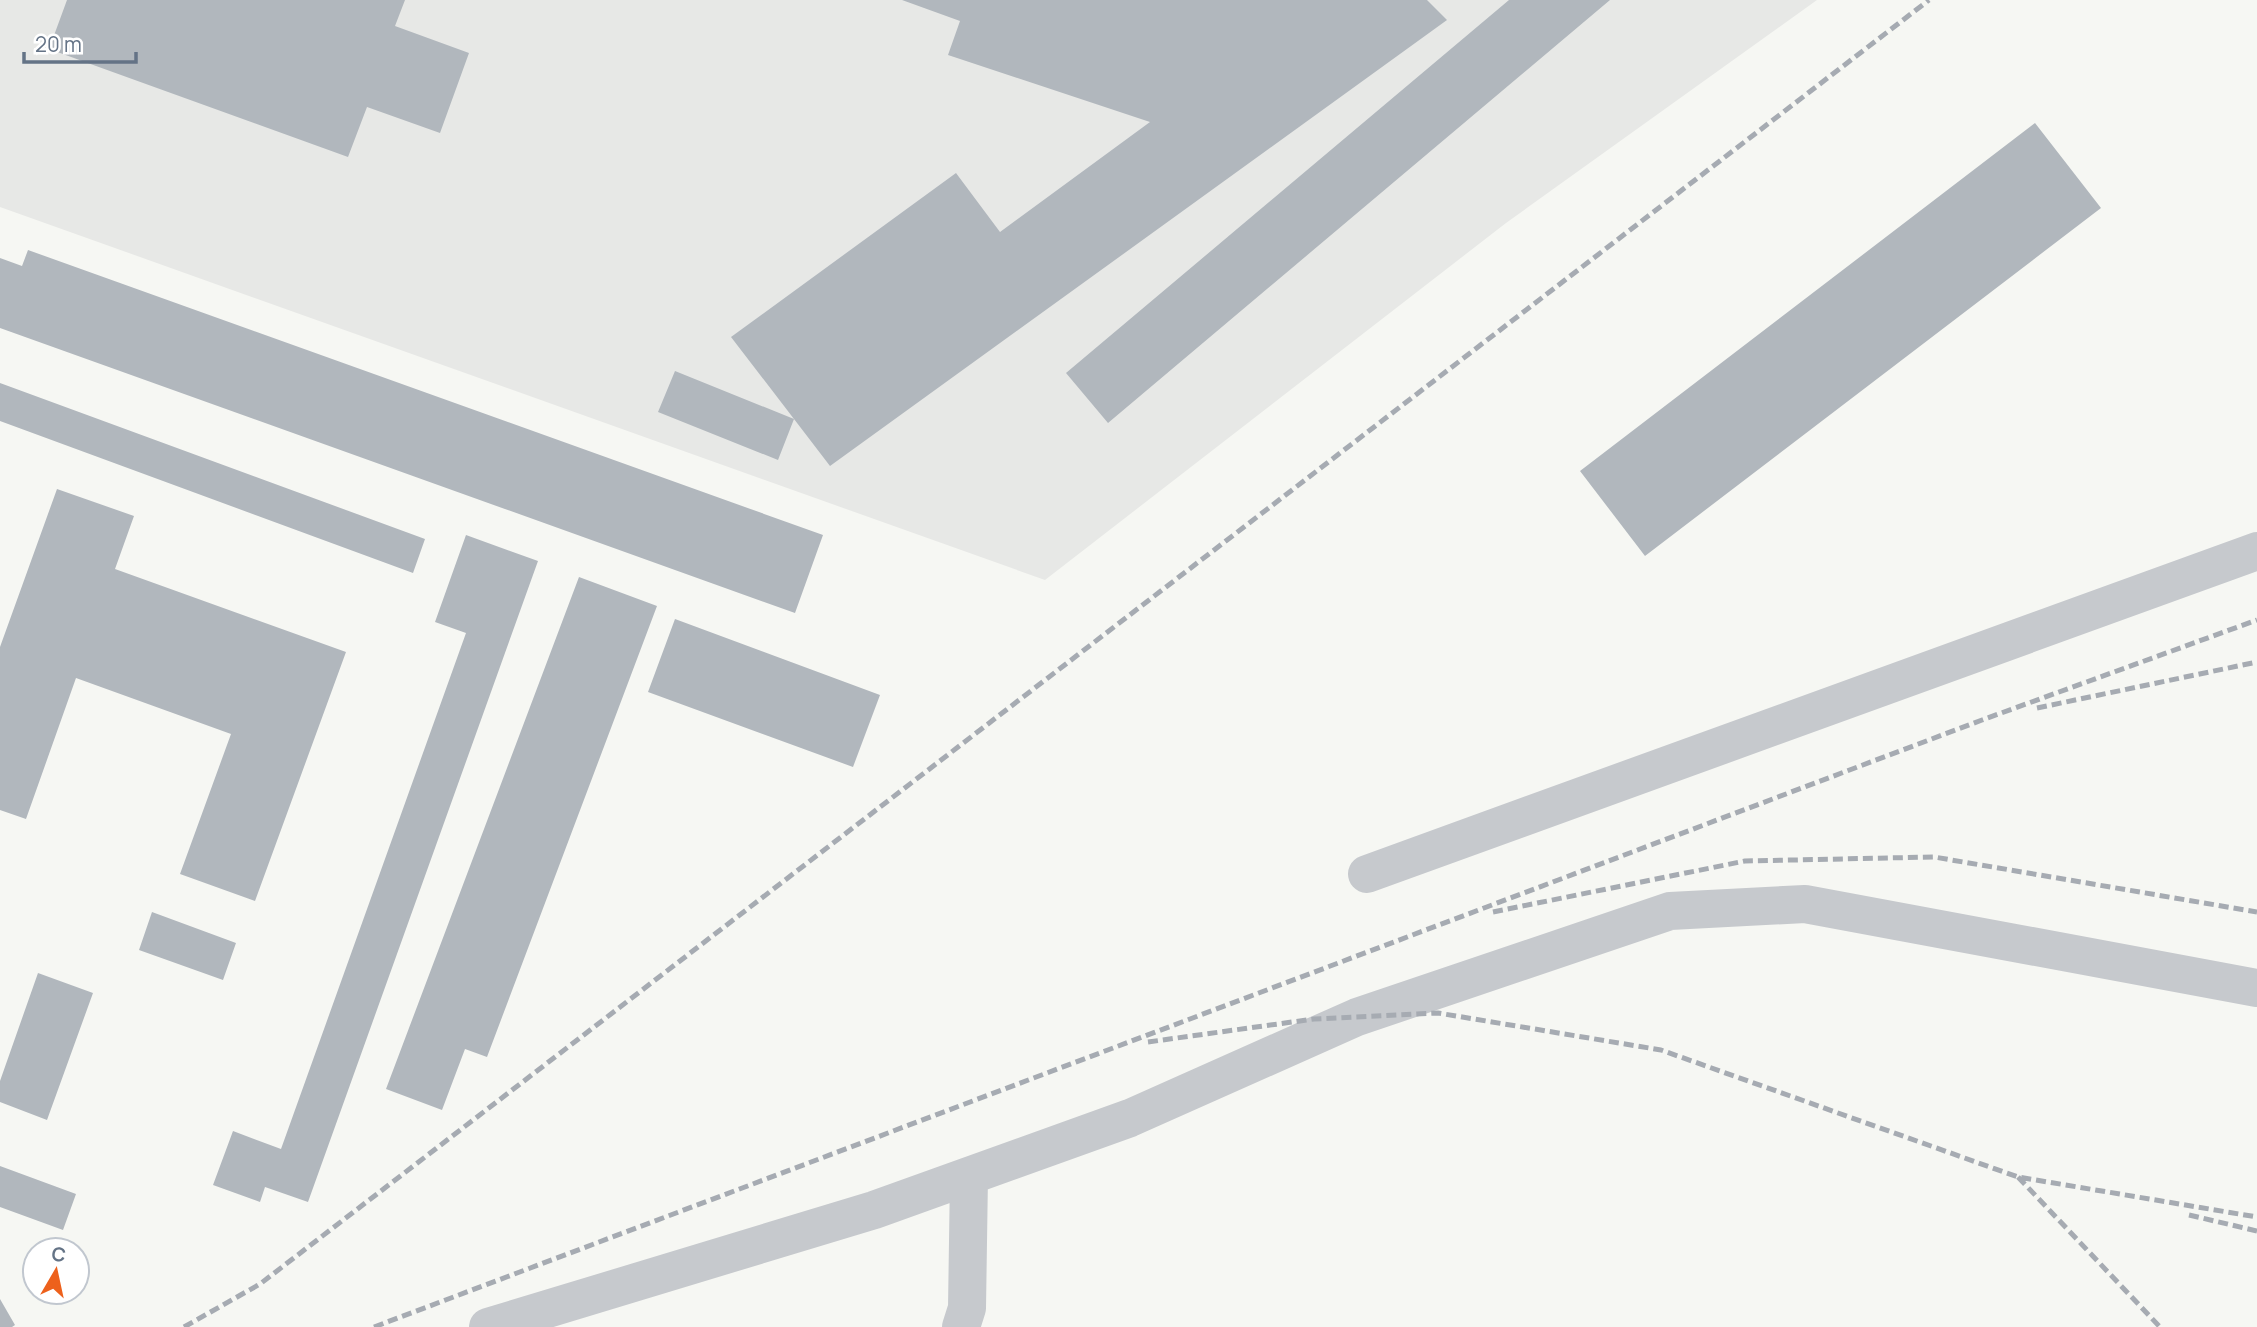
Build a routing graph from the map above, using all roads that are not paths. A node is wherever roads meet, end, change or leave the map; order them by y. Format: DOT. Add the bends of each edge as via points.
graph roads {
  1 [pos="2257,551"];
  2 [pos="1367,874"];
  3 [pos="2257,988"];
  4 [pos="969,1176"];
  5 [pos="488,1327"];
  6 [pos="961,1327"];
  1 -- 2 [label="lane"];
  3 -- 4 [label="lane" via="1805,904 1670,911 1357,1017 1130,1118"];
  4 -- 5 [label="lane" via="874,1210"];
  4 -- 6 [label="lane" via="967,1308"];
}
